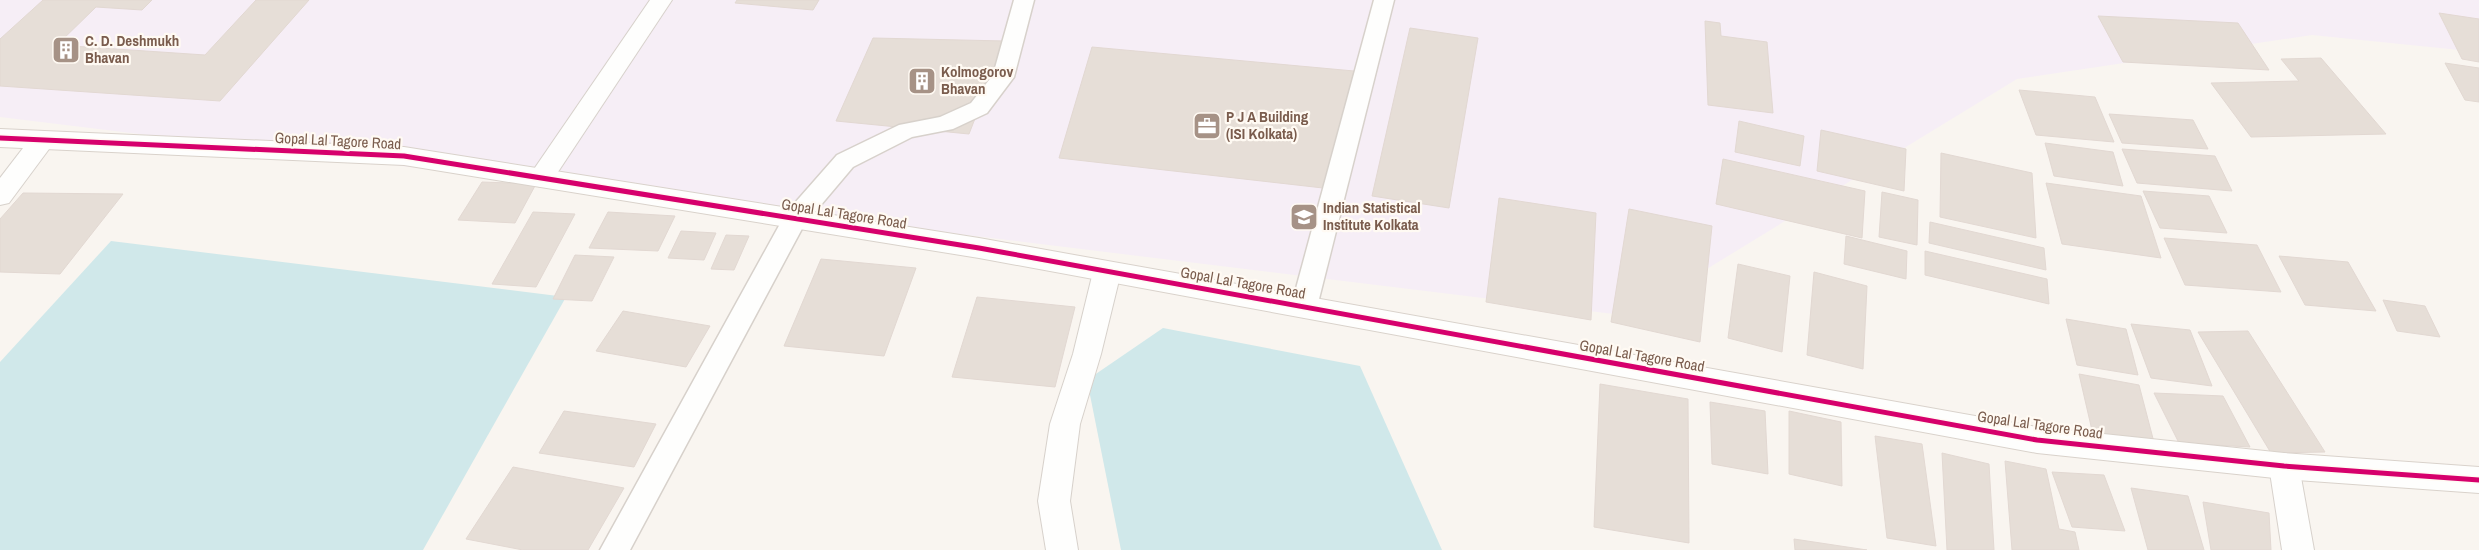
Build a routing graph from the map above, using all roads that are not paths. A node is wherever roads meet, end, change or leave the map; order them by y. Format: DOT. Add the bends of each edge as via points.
graph roads {
  1 [pos="660,0"];
  2 [pos="1024,0"];
  3 [pos="1384,0"];
  4 [pos="0,138"];
  5 [pos="42,141"];
  6 [pos="541,178"];
  7 [pos="0,196"];
  8 [pos="795,219"];
  9 [pos="1107,272"];
  10 [pos="1304,307"];
  11 [pos="2284,466"];
  12 [pos="2479,480"];
  13 [pos="615,550"];
  14 [pos="1062,550"];
  15 [pos="2298,550"];
  1 -- 6 [label="street"];
  2 -- 8 [label="lane" via="1004,77 979,108 945,124 907,130 845,162"];
  3 -- 10 [label="lane"];
  4 -- 5 [label="street, Gopal Lal Tagore Road"];
  5 -- 6 [label="street, Gopal Lal Tagore Road" via="404,156"];
  5 -- 7 [label="street"];
  6 -- 8 [label="street, Gopal Lal Tagore Road"];
  8 -- 9 [label="street, Gopal Lal Tagore Road"];
  8 -- 13 [label="lane"];
  9 -- 10 [label="street, Gopal Lal Tagore Road"];
  9 -- 14 [label="street" via="1087,354 1064,424 1054,502"];
  10 -- 11 [label="street, Gopal Lal Tagore Road" via="2036,440"];
  11 -- 12 [label="street, Gopal Lal Tagore Road"];
  11 -- 15 [label="street"];
}
